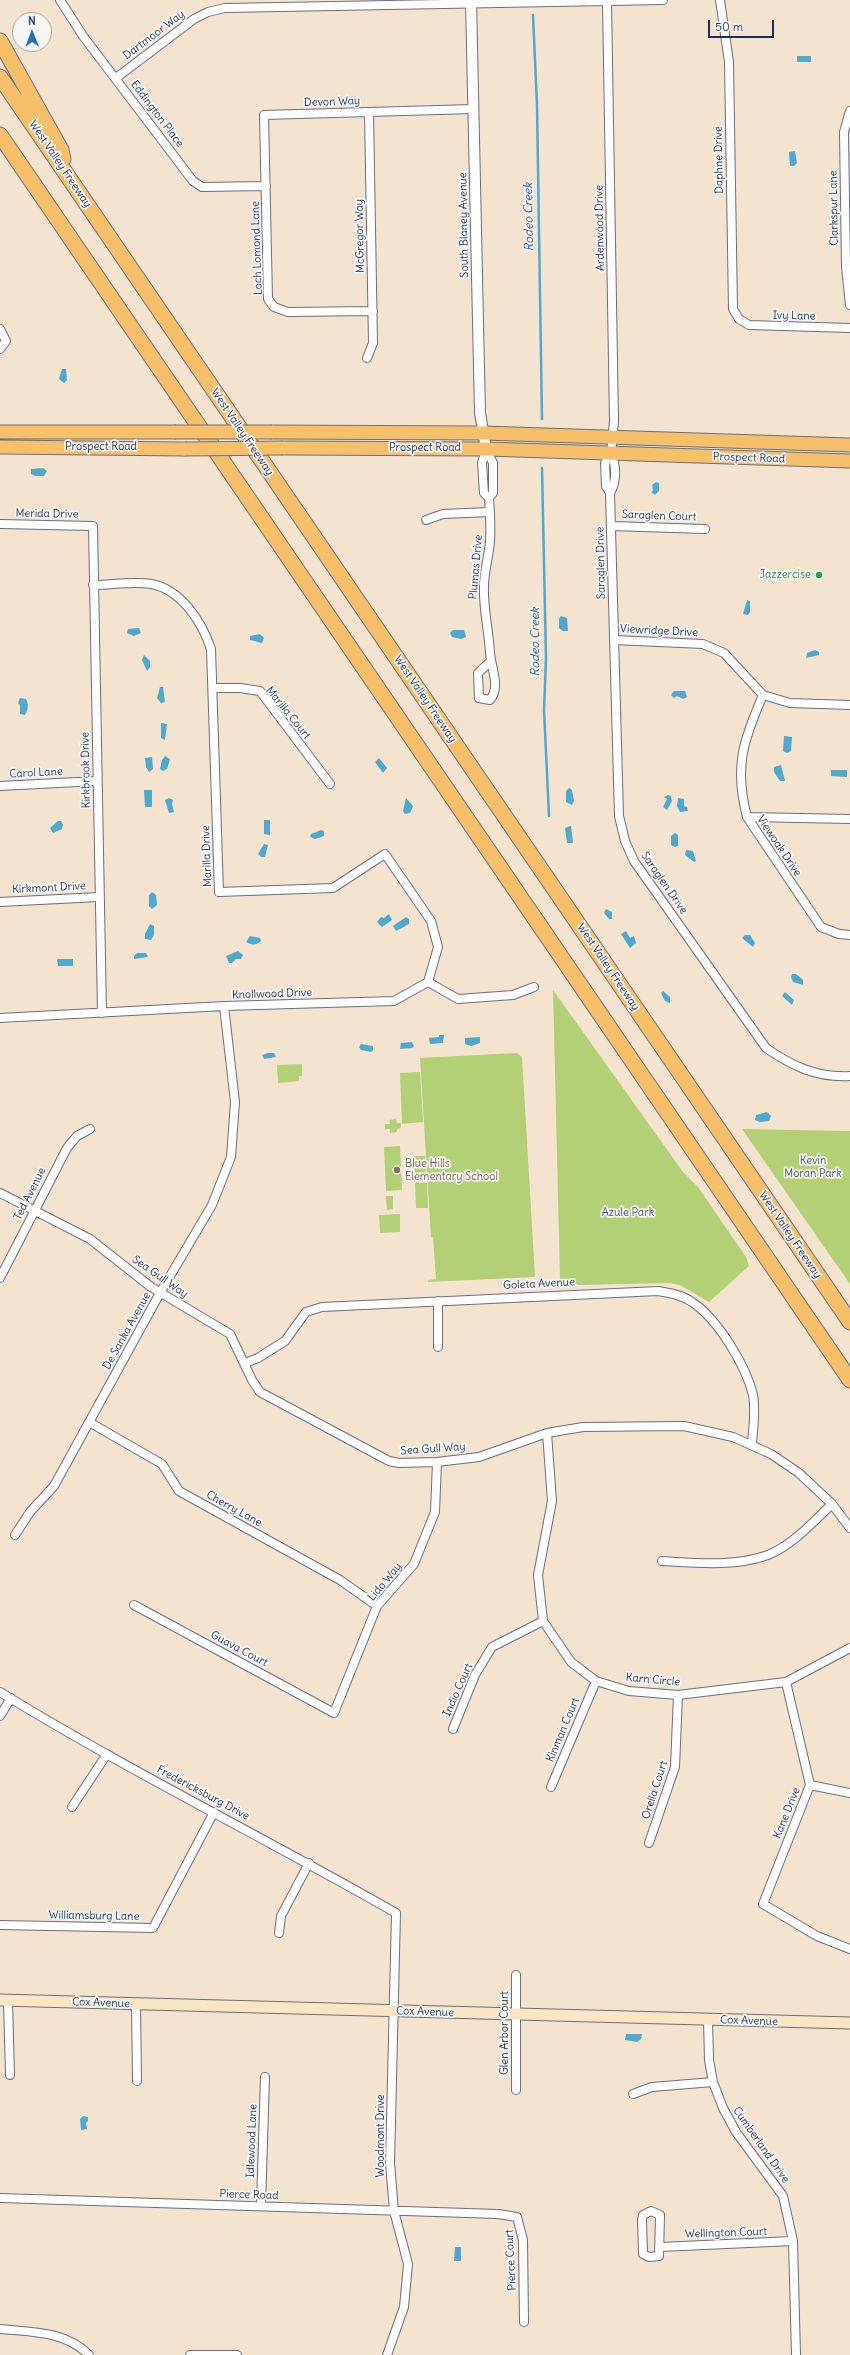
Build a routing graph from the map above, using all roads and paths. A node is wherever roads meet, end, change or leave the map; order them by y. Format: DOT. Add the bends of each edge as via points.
graph roads {
  1 [pos="60,0"];
  2 [pos="663,0"];
  3 [pos="720,0"];
  4 [pos="471,2"];
  5 [pos="607,2"];
  6 [pos="0,41"];
  7 [pos="0,77"];
  8 [pos="116,78"];
  9 [pos="473,109"];
  10 [pos="850,111"];
  11 [pos="368,112"];
  12 [pos="0,135"];
  13 [pos="65,172"];
  14 [pos="266,186"];
  15 [pos="850,305"];
  16 [pos="373,311"];
  17 [pos="739,319"];
  18 [pos="850,328"];
  19 [pos="0,329"];
  20 [pos="0,349"];
  21 [pos="366,358"];
  22 [pos="0,432"];
  23 [pos="483,433"];
  24 [pos="612,437"];
  25 [pos="850,445"];
  26 [pos="0,447"];
  27 [pos="486,449"];
  28 [pos="611,453"];
  29 [pos="850,461"];
  30 [pos="490,512"];
  31 [pos="426,520"];
  32 [pos="0,524"];
  33 [pos="93,526"];
  34 [pos="611,526"];
  35 [pos="705,529"];
  36 [pos="93,585"];
  37 [pos="614,640"];
  38 [pos="490,662"];
  39 [pos="213,688"];
  40 [pos="763,695"];
  41 [pos="850,705"];
  42 [pos="97,781"];
  43 [pos="330,784"];
  44 [pos="0,786"];
  45 [pos="747,817"];
  46 [pos="850,819"];
  47 [pos="99,897"];
  48 [pos="0,902"];
  49 [pos="850,935"];
  50 [pos="428,982"];
  51 [pos="534,987"];
  52 [pos="224,1006"];
  53 [pos="102,1013"];
  54 [pos="0,1018"];
  55 [pos="850,1076"];
  56 [pos="90,1129"];
  57 [pos="0,1193"];
  58 [pos="34,1210"];
  59 [pos="0,1278"];
  60 [pos="160,1293"];
  61 [pos="438,1301"];
  62 [pos="850,1322"];
  63 [pos="438,1347"];
  64 [pos="245,1363"];
  65 [pos="850,1380"];
  66 [pos="89,1422"];
  67 [pos="547,1434"];
  68 [pos="752,1444"];
  69 [pos="437,1462"];
  70 [pos="832,1504"];
  71 [pos="850,1528"];
  72 [pos="15,1535"];
  73 [pos="662,1561"];
  74 [pos="134,1605"];
  75 [pos="378,1606"];
  76 [pos="543,1620"];
  77 [pos="850,1648"];
  78 [pos="596,1681"];
  79 [pos="786,1682"];
  80 [pos="0,1692"];
  81 [pos="678,1695"];
  82 [pos="11,1698"];
  83 [pos="334,1713"];
  84 [pos="0,1716"];
  85 [pos="453,1729"];
  86 [pos="107,1754"];
  87 [pos="810,1786"];
  88 [pos="551,1787"];
  89 [pos="850,1793"];
  90 [pos="72,1807"];
  91 [pos="214,1812"];
  92 [pos="649,1843"];
  93 [pos="309,1863"];
  94 [pos="396,1912"];
  95 [pos="0,1925"];
  96 [pos="279,1933"];
  97 [pos="850,1949"];
  98 [pos="516,1975"];
  99 [pos="4,2000"];
  100 [pos="136,2004"];
  101 [pos="393,2011"];
  102 [pos="516,2014"];
  103 [pos="708,2020"];
  104 [pos="850,2023"];
  105 [pos="10,2075"];
  106 [pos="265,2077"];
  107 [pos="137,2081"];
  108 [pos="714,2082"];
  109 [pos="516,2090"];
  110 [pos="633,2094"];
  111 [pos="0,2198"];
  112 [pos="261,2206"];
  113 [pos="394,2211"];
  114 [pos="498,2214"];
  115 [pos="793,2241"];
  116 [pos="660,2247"];
  117 [pos="524,2322"];
  118 [pos="0,2329"];
  119 [pos="89,2355"];
  120 [pos="190,2355"];
  121 [pos="237,2355"];
  122 [pos="388,2355"];
  123 [pos="796,2355"];
  1 -- 8 [label="street, Eddington Place" via="83,36"];
  2 -- 5 [label="street, Dartmoor Way"];
  3 -- 17 [label="street, Daphne Drive" via="729,62 733,309"];
  4 -- 5 [label="street, Dartmoor Way"];
  4 -- 8 [label="street, Dartmoor Way" via="225,8 194,19"];
  4 -- 9 [label="street, South Blaney Avenue"];
  5 -- 24 [label="street, Ardenwood Drive" via="614,420"];
  6 -- 13 [label="highway" via="61,150"];
  7 -- 13 [label="highway, West Valley Freeway"];
  8 -- 14 [label="street, Eddington Place" via="193,181 202,187"];
  9 -- 11 [label="street, Devon Way"];
  9 -- 23 [label="street, South Blaney Avenue" via="480,413"];
  10 -- 15 [label="street, Clarkspur Lane" via="844,132 846,267"];
  11 -- 14 [label="street, Devon Way" via="264,115"];
  11 -- 16 [label="street, McGregor Way"];
  12 -- 65 [label="highway"];
  13 -- 62 [label="highway, West Valley Freeway"];
  14 -- 16 [label="street, Loch Lomond Lane" via="267,293 274,307 288,312"];
  16 -- 21 [label="street, McGregor Way" via="373,343"];
  17 -- 18 [label="street, Ivy Lane" via="749,325"];
  19 -- 20 [label="street" via="6,341"];
  22 -- 23 [label="main road, Prospect Road, bridge"];
  23 -- 24 [label="main road, Prospect Road"];
  23 -- 27 [label="street, South Blaney Avenue"];
  24 -- 25 [label="main road, Prospect Road"];
  24 -- 28 [label="street, Ardenwood Drive"];
  26 -- 27 [label="main road, Prospect Road, bridge"];
  27 -- 28 [label="main road, Prospect Road"];
  27 -- 30 [label="street, Plumas Drive" via="482,462 484,493 489,498"];
  28 -- 29 [label="main road, Prospect Road"];
  28 -- 34 [label="street, Saraglen Drive" via="605,463 606,486 610,493"];
  30 -- 31 [label="street" via="443,514"];
  30 -- 38 [label="street, Plumas Drive" via="490,542 484,586"];
  32 -- 33 [label="street, Merida Drive"];
  33 -- 36 [label="street, Kirkbrook Drive"];
  34 -- 35 [label="street, Saraglen Court"];
  34 -- 37 [label="street, Saraglen Drive"];
  36 -- 39 [label="street, Marilla Drive" via="151,584 170,592 183,603 198,620 211,648"];
  36 -- 42 [label="street, Kirkbrook Drive"];
  37 -- 40 [label="street, Viewridge Drive" via="685,642 715,648 734,662"];
  37 -- 55 [label="street, Saraglen Drive" via="619,816 624,841 634,861 766,1048 788,1064 807,1072 837,1077"];
  39 -- 43 [label="street, Marilla Court" via="260,691"];
  39 -- 50 [label="street, Marilla Drive" via="219,892 333,888 385,854 431,921 438,947"];
  40 -- 41 [label="street" via="790,703"];
  40 -- 45 [label="street, Viewoak Drive" via="742,751 742,796"];
  42 -- 44 [label="street, Carol Lane"];
  42 -- 47 [label="street, Kirkbrook Drive"];
  45 -- 46 [label="street"];
  45 -- 49 [label="street, Viewoak Drive" via="821,928"];
  47 -- 48 [label="street, Kirkmont Drive"];
  47 -- 53 [label="street, Kirkbrook Drive"];
  50 -- 51 [label="street" via="458,999 513,995"];
  50 -- 52 [label="street, Knollwood Drive" via="394,1001"];
  52 -- 53 [label="street, Knollwood Drive"];
  52 -- 60 [label="street, De Sanka Avenue" via="235,1102 231,1157 212,1205"];
  53 -- 54 [label="street, Knollwood Drive"];
  56 -- 58 [label="street, Ted Avenue" via="77,1136 67,1148"];
  57 -- 58 [label="street, Sea Gull Way"];
  58 -- 59 [label="street, Ted Avenue"];
  58 -- 60 [label="street, Sea Gull Way" via="90,1239"];
  60 -- 64 [label="street, Sea Gull Way" via="230,1334"];
  60 -- 66 [label="street, De Sanka Avenue"];
  61 -- 63 [label="street"];
  61 -- 64 [label="street, Goleta Avenue" via="322,1307 306,1312 285,1341"];
  61 -- 68 [label="street, Goleta Avenue" via="644,1291 677,1294 693,1302 708,1315 729,1343 744,1370 753,1397"];
  64 -- 69 [label="street, Sea Gull Way" via="260,1392 371,1453 399,1463"];
  66 -- 72 [label="street, De Sanka Avenue" via="54,1486 30,1512"];
  66 -- 75 [label="street, Cherry Lane" via="162,1464 179,1491 340,1580"];
  67 -- 68 [label="street, Sea Gull Way" via="583,1428 684,1426"];
  67 -- 69 [label="street, Sea Gull Way" via="479,1457"];
  67 -- 76 [label="street, Karn Circle" via="552,1501 538,1575"];
  68 -- 70 [label="street, Sea Gull Way" via="799,1473"];
  69 -- 75 [label="street, Lido Way" via="435,1512 414,1564"];
  70 -- 71 [label="street, Sea Gull Way"];
  70 -- 73 [label="street" via="798,1536 768,1555 718,1565"];
  74 -- 83 [label="street, Guava Court"];
  75 -- 83 [label="street, Lido Way"];
  76 -- 78 [label="street, Karn Circle" via="571,1662"];
  76 -- 85 [label="street, Indio Court" via="492,1647 475,1675"];
  77 -- 79 [label="street, Karn Circle"];
  78 -- 81 [label="street, Karn Circle" via="630,1691"];
  78 -- 88 [label="street, Kinman Court"];
  79 -- 81 [label="street, Karn Circle"];
  79 -- 87 [label="street, Kane Drive"];
  80 -- 82 [label="street, Fredericksburg Drive"];
  81 -- 92 [label="street, Orella Court" via="675,1767"];
  82 -- 84 [label="street"];
  82 -- 86 [label="street, Fredericksburg Drive"];
  86 -- 90 [label="street"];
  86 -- 91 [label="street, Fredericksburg Drive"];
  87 -- 89 [label="street"];
  87 -- 97 [label="street, Kane Drive" via="763,1904 817,1936"];
  91 -- 93 [label="street, Fredericksburg Drive"];
  91 -- 95 [label="street, Williamsburg Lane" via="153,1928"];
  93 -- 94 [label="street, Fredericksburg Drive"];
  93 -- 96 [label="street" via="281,1916"];
  94 -- 101 [label="street, Woodmont Drive"];
  98 -- 102 [label="street, Glen Arbor Court"];
  99 -- 100 [label="main road, Cox Avenue"];
  99 -- 105 [label="street"];
  100 -- 101 [label="main road, Cox Avenue"];
  100 -- 107 [label="street"];
  101 -- 102 [label="main road, Cox Avenue"];
  101 -- 113 [label="street, Woodmont Drive" via="390,2162"];
  102 -- 103 [label="main road, Cox Avenue"];
  102 -- 109 [label="street, Glen Arbor Court"];
  103 -- 104 [label="main road, Cox Avenue"];
  103 -- 108 [label="street, Cumberland Drive"];
  106 -- 112 [label="street, Idlewood Lane"];
  108 -- 110 [label="street" via="652,2087"];
  108 -- 115 [label="street, Cumberland Drive" via="723,2108 736,2132 783,2196"];
  111 -- 112 [label="street, Pierce Road"];
  112 -- 113 [label="street, Pierce Road"];
  113 -- 114 [label="street, Pierce Road"];
  113 -- 122 [label="street, Woodmont Drive" via="408,2264 404,2307"];
  114 -- 117 [label="street, Pierce Court" via="517,2217 522,2228"];
  115 -- 116 [label="street, Wellington Court"];
  115 -- 123 [label="street, Cumberland Drive"];
  116 -- 116 [label="street" via="660,2216 652,2210 643,2215 642,2219 643,2254 648,2257 659,2256"];
  118 -- 119 [label="street" via="55,2335 82,2348"];
  120 -- 121 [label="street"];
}
